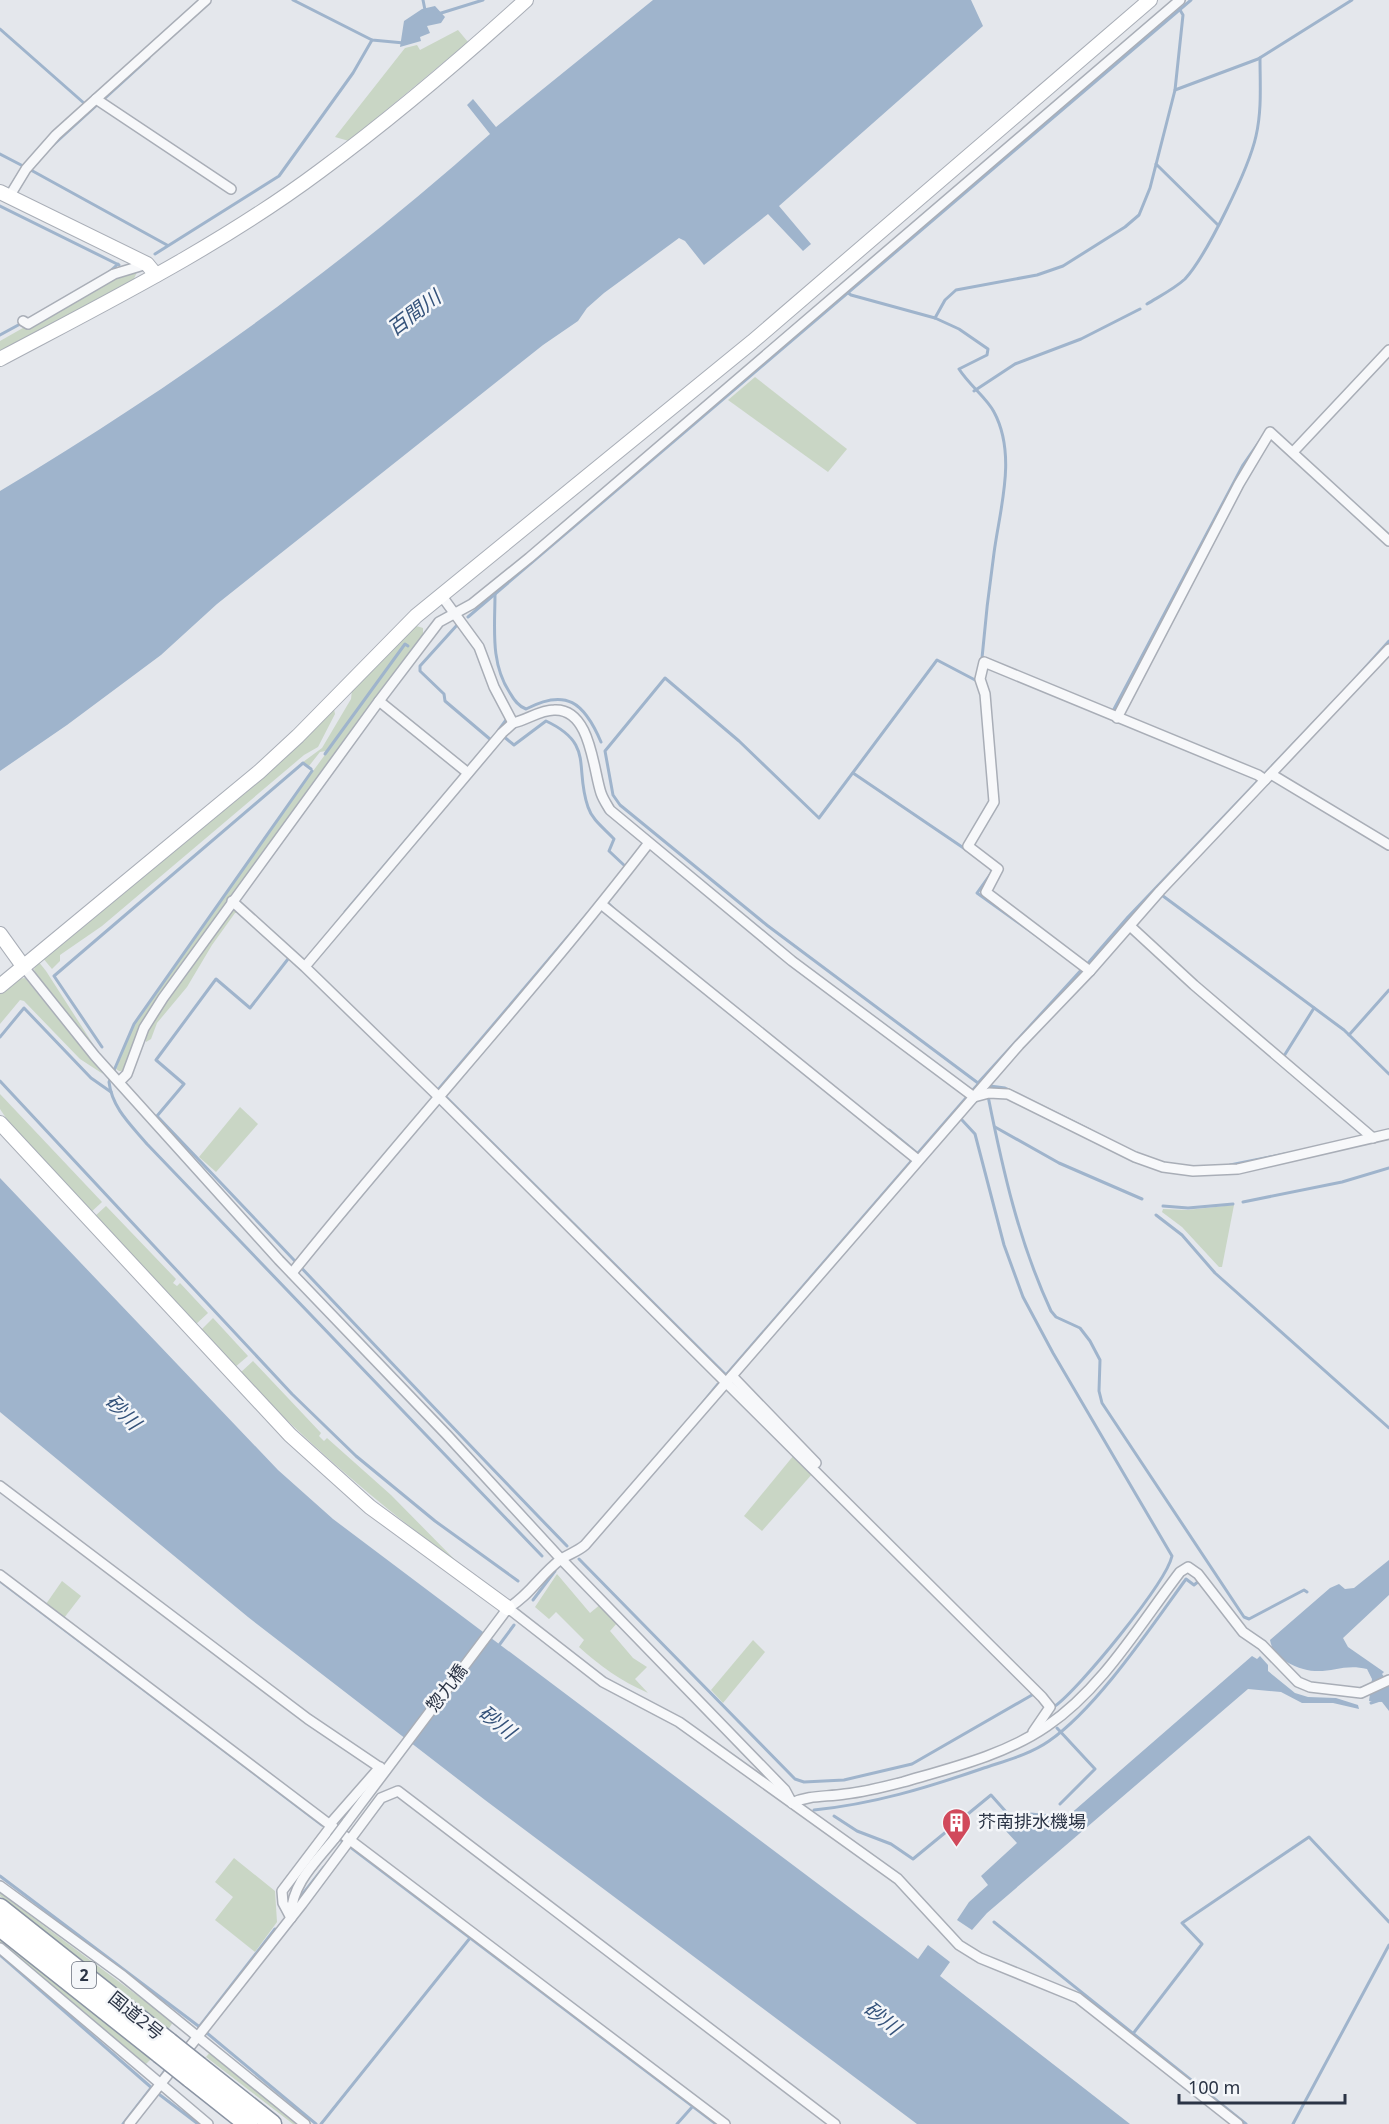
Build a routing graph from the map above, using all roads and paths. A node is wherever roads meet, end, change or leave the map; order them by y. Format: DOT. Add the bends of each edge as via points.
graph roads {
  1 [pos="206,0"];
  2 [pos="526,0"];
  3 [pos="1150,0"];
  4 [pos="1180,0"];
  5 [pos="99,101"];
  6 [pos="231,189"];
  7 [pos="5,194"];
  8 [pos="147,264"];
  9 [pos="156,275"];
  10 [pos="24,322"];
  11 [pos="1389,350"];
  12 [pos="0,359"];
  13 [pos="1294,451"];
  14 [pos="1389,542"];
  15 [pos="441,595"];
  16 [pos="454,612"];
  17 [pos="1389,649"];
  18 [pos="379,700"];
  19 [pos="1117,718"];
  20 [pos="513,723"];
  21 [pos="466,771"];
  22 [pos="1264,777"];
  23 [pos="648,844"];
  24 [pos="1389,844"];
  25 [pos="232,901"];
  26 [pos="604,901"];
  27 [pos="1130,926"];
  28 [pos="0,934"];
  29 [pos="308,963"];
  30 [pos="23,966"];
  31 [pos="1090,971"];
  32 [pos="0,986"];
  33 [pos="115,1078"];
  34 [pos="971,1095"];
  35 [pos="438,1096"];
  36 [pos="0,1123"];
  37 [pos="1389,1134"];
  38 [pos="1372,1136"];
  39 [pos="915,1158"];
  40 [pos="292,1273"];
  41 [pos="729,1380"];
  42 [pos="816,1463"];
  43 [pos="0,1486"];
  44 [pos="561,1559"];
  45 [pos="0,1575"];
  46 [pos="508,1608"];
  47 [pos="1389,1680"];
  48 [pos="1030,1736"];
  49 [pos="382,1769"];
  50 [pos="792,1803"];
  51 [pos="331,1824"];
  52 [pos="349,1843"];
  53 [pos="0,1886"];
  54 [pos="0,1908"];
  55 [pos="291,1918"];
  56 [pos="0,1927"];
  57 [pos="0,1948"];
  58 [pos="199,2036"];
  59 [pos="164,2048"];
  60 [pos="195,2072"];
  61 [pos="161,2085"];
  62 [pos="129,2124"];
  63 [pos="208,2124"];
  64 [pos="248,2124"];
  65 [pos="272,2124"];
  66 [pos="305,2124"];
  67 [pos="724,2124"];
  68 [pos="835,2124"];
  69 [pos="1238,2124"];
  1 -- 5 [label="street"];
  2 -- 9 [label="street" via="319,172"];
  3 -- 15 [label="street" via="752,342"];
  4 -- 16 [label="street" via="529,558 472,604"];
  5 -- 6 [label="street"];
  5 -- 7 [label="street" via="51,141"];
  7 -- 8 [label="street"];
  8 -- 9 [label="street"];
  8 -- 10 [label="street" via="114,274"];
  9 -- 12 [label="street"];
  11 -- 13 [label="street"];
  13 -- 14 [label="street"];
  13 -- 19 [label="street" via="1270,432"];
  15 -- 16 [label="street"];
  15 -- 30 [label="street" via="259,772"];
  16 -- 18 [label="street" via="440,622"];
  16 -- 20 [label="street" via="479,647"];
  17 -- 22 [label="street, 惣九橋"];
  18 -- 21 [label="street"];
  18 -- 25 [label="street"];
  19 -- 22 [label="street"];
  19 -- 31 [label="street" via="984,662 981,679 994,802 968,846 998,869 986,892"];
  20 -- 21 [label="street"];
  20 -- 23 [label="street" via="552,710 573,717 594,753 601,793 610,810"];
  21 -- 29 [label="street"];
  22 -- 24 [label="street"];
  22 -- 27 [label="street, 惣九橋"];
  23 -- 26 [label="street"];
  23 -- 34 [label="street" via="828,989"];
  25 -- 33 [label="street" via="144,1028 127,1074"];
  25 -- 35 [label="street"];
  26 -- 35 [label="street"];
  26 -- 39 [label="street"];
  27 -- 31 [label="street, 惣九橋"];
  27 -- 38 [label="street"];
  28 -- 30 [label="street"];
  30 -- 32 [label="street"];
  30 -- 33 [label="street"];
  31 -- 34 [label="street, 惣九橋"];
  33 -- 40 [label="street"];
  34 -- 38 [label="street" via="1008,1094 1135,1157 1193,1172 1239,1169"];
  34 -- 39 [label="street, 惣九橋"];
  35 -- 40 [label="street"];
  35 -- 41 [label="street"];
  36 -- 46 [label="street" via="290,1435 370,1507"];
  37 -- 38 [label="street"];
  39 -- 41 [label="street, 惣九橋"];
  40 -- 44 [label="street"];
  41 -- 42 [label="street"];
  41 -- 44 [label="street, 惣九橋" via="585,1545"];
  41 -- 48 [label="street" via="1050,1707"];
  43 -- 49 [label="street" via="308,1719"];
  44 -- 46 [label="street, 惣九橋" via="519,1602"];
  44 -- 50 [label="street" via="785,1790"];
  45 -- 51 [label="street"];
  46 -- 49 [label="street, 惣九橋" via="396,1757"];
  46 -- 50 [label="street" via="603,1682 679,1722"];
  47 -- 48 [label="street" via="1361,1693 1310,1687 1288,1675 1243,1632 1198,1574 1188,1567 1083,1694"];
  48 -- 50 [label="street" via="902,1782 871,1790 804,1797"];
  49 -- 51 [label="street"];
  49 -- 55 [label="street, bridge" via="298,1885 291,1898"];
  50 -- 69 [label="street" via="898,1879 959,1945 980,1958 1078,1998"];
  51 -- 52 [label="street"];
  51 -- 55 [label="street" via="282,1891"];
  52 -- 55 [label="street"];
  52 -- 67 [label="street"];
  52 -- 68 [label="street" via="381,1798 398,1791"];
  53 -- 58 [label="street"];
  54 -- 59 [label="highway, 国道2号 / 2"];
  55 -- 58 [label="street"];
  56 -- 59 [label="highway, 国道2号 / 2"];
  57 -- 61 [label="street"];
  58 -- 61 [label="street"];
  58 -- 66 [label="street"];
  59 -- 60 [label="highway, 国道2号 / 2, bridge"];
  60 -- 64 [label="highway, 国道2号 / 2"];
  60 -- 65 [label="highway, 国道2号 / 2"];
  61 -- 62 [label="street"];
  61 -- 63 [label="street"];
}
